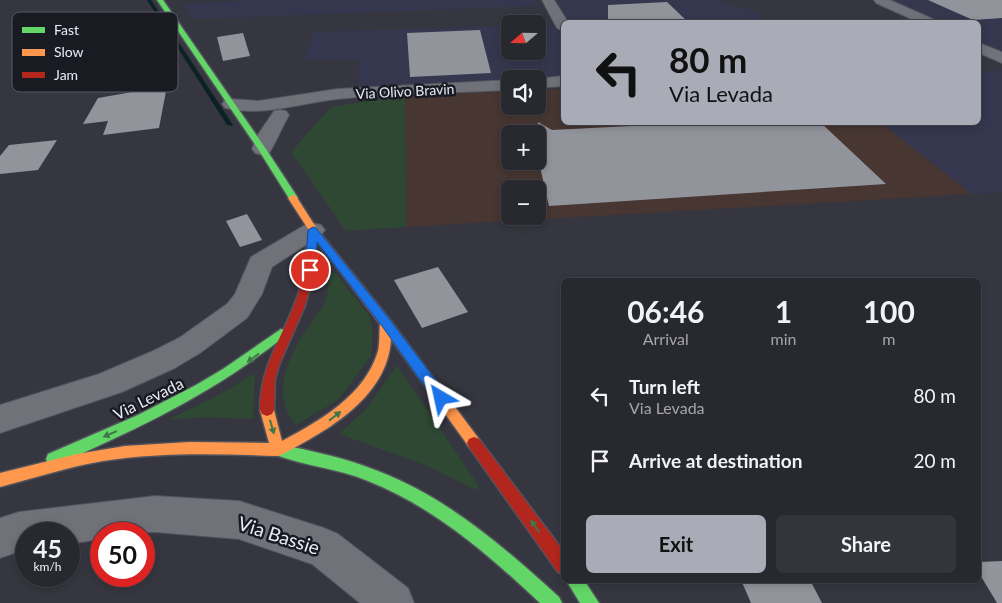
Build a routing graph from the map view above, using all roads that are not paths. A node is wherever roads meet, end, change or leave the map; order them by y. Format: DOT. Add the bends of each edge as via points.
graph roads {
  1 [pos="160,0"];
  2 [pos="548,0"];
  3 [pos="880,0"];
  4 [pos="168,12"];
  5 [pos="924,20"];
  6 [pos="561,23"];
  7 [pos="178,26"];
  8 [pos="981,48"];
  9 [pos="1002,59"];
  10 [pos="981,61"];
  11 [pos="561,82"];
  12 [pos="546,83"];
  13 [pos="501,85"];
  14 [pos="231,104"];
  15 [pos="290,107"];
  16 [pos="245,124"];
  17 [pos="262,149"];
  18 [pos="313,230"];
  19 [pos="386,323"];
  20 [pos="290,326"];
  21 [pos="0,419"];
  22 [pos="278,450"];
  23 [pos="4,479"];
  24 [pos="0,538"];
  25 [pos="561,562"];
  26 [pos="576,583"];
  27 [pos="393,603"];
  28 [pos="553,603"];
  29 [pos="590,603"];
  1 -- 4 [label="main road"];
  2 -- 6 [label="street"];
  3 -- 5 [label="street"];
  7 -- 14 [label="main road"];
  8 -- 9 [label="street"];
  9 -- 10 [label="street"];
  11 -- 12 [label="street"];
  13 -- 15 [label="street, Via Olivo Bravin" via="338,94"];
  14 -- 15 [label="street"];
  14 -- 16 [label="main road"];
  15 -- 16 [label="street" via="268,121"];
  15 -- 17 [label="street" via="267,136"];
  16 -- 17 [label="main road"];
  17 -- 18 [label="main road"];
  18 -- 19 [label="main road"];
  18 -- 20 [label="main road, Via Levada" via="310,270 304,295"];
  18 -- 21 [label="street" via="260,263 254,284 237,311 170,357 104,385"];
  22 -- 19 [label="main road, one-way" via="316,431 363,389 383,352"];
  25 -- 19 [label="main road, one-way"];
  20 -- 22 [label="main road, Via Levada, one-way" via="274,355 267,382 266,407"];
  20 -- 23 [label="main road, Via Levada, one-way" via="229,374 136,423"];
  22 -- 23 [label="main road" via="221,446 136,451"];
  22 -- 28 [label="main road" via="323,459 375,476 411,494 462,525 520,571"];
  24 -- 27 [label="street, Via Bassie" via="19,531 155,514 238,520 324,548"];
  26 -- 29 [label="main road"];
}
